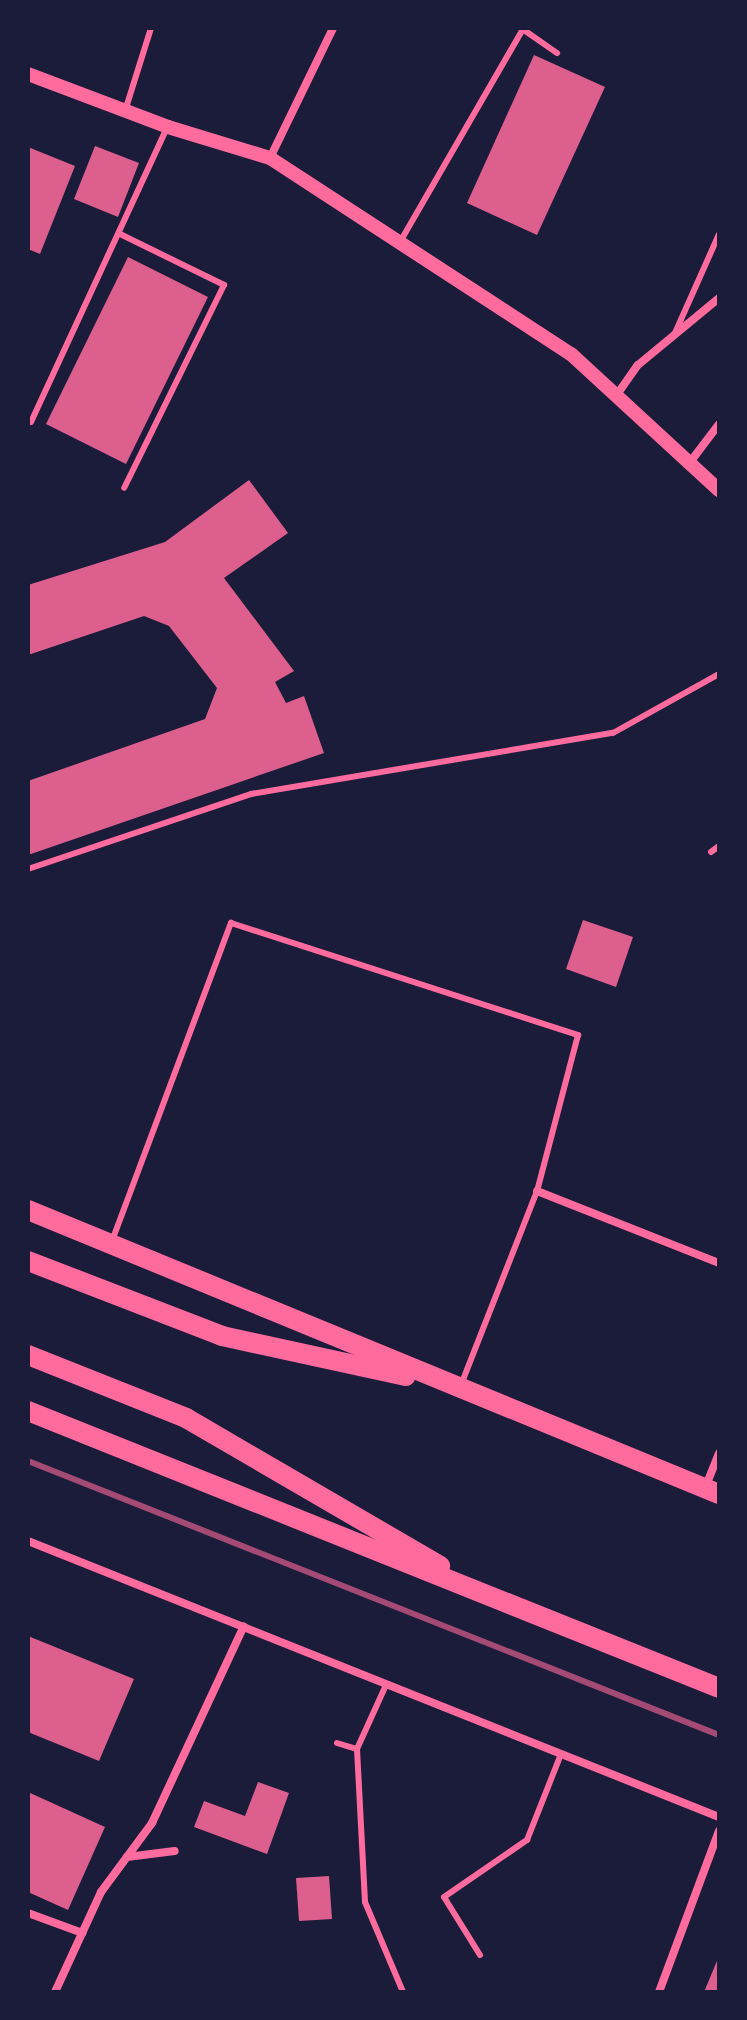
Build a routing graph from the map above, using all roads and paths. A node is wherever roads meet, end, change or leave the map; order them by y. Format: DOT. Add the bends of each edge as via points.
graph roads {
  1 [pos="151,28"];
  2 [pos="333,28"];
  3 [pos="522,28"];
  4 [pos="557,53"];
  5 [pos="28,74"];
  6 [pos="125,111"];
  7 [pos="168,127"];
  8 [pos="270,158"];
  9 [pos="120,234"];
  10 [pos="719,234"];
  11 [pos="400,242"];
  12 [pos="719,298"];
  13 [pos="675,333"];
  14 [pos="616,397"];
  15 [pos="31,422"];
  16 [pos="719,424"];
  17 [pos="691,461"];
  18 [pos="124,488"];
  19 [pos="719,490"];
  20 [pos="719,674"];
  21 [pos="719,846"];
  22 [pos="711,852"];
  23 [pos="28,869"];
  24 [pos="537,1191"];
  25 [pos="28,1210"];
  26 [pos="111,1244"];
  27 [pos="28,1261"];
  28 [pos="719,1263"];
  29 [pos="28,1355"];
  30 [pos="460,1388"];
  31 [pos="28,1411"];
  32 [pos="719,1453"];
  33 [pos="712,1491"];
  34 [pos="28,1541"];
  35 [pos="500,1601"];
  36 [pos="244,1626"];
  37 [pos="386,1685"];
  38 [pos="719,1688"];
  39 [pos="337,1743"];
  40 [pos="357,1749"];
  41 [pos="561,1754"];
  42 [pos="719,1817"];
  43 [pos="719,1831"];
  44 [pos="175,1851"];
  45 [pos="127,1857"];
  46 [pos="28,1913"];
  47 [pos="82,1933"];
  48 [pos="480,1955"];
  49 [pos="55,1992"];
  50 [pos="403,1992"];
  51 [pos="659,1992"];
  1 -- 6 [label="lane"];
  2 -- 8 [label="street"];
  3 -- 4 [label="lane"];
  3 -- 11 [label="lane"];
  5 -- 6 [label="street"];
  6 -- 7 [label="street"];
  7 -- 8 [label="street"];
  7 -- 9 [label="lane"];
  8 -- 11 [label="street"];
  9 -- 15 [label="lane"];
  9 -- 18 [label="lane" via="224,285"];
  10 -- 13 [label="lane"];
  11 -- 14 [label="street" via="571,354"];
  12 -- 13 [label="street"];
  13 -- 14 [label="street" via="638,365"];
  14 -- 17 [label="street"];
  16 -- 17 [label="street"];
  17 -- 19 [label="street"];
  20 -- 23 [label="lane" via="613,733 251,794"];
  21 -- 22 [label="lane"];
  24 -- 26 [label="lane" via="578,1035 231,923"];
  24 -- 28 [label="street"];
  24 -- 30 [label="lane"];
  25 -- 26 [label="main road"];
  26 -- 30 [label="main road"];
  27 -- 30 [label="main road" via="222,1336"];
  29 -- 35 [label="main road" via="186,1418"];
  30 -- 33 [label="main road"];
  31 -- 35 [label="main road"];
  32 -- 33 [label="street"];
  34 -- 36 [label="street"];
  35 -- 38 [label="main road"];
  36 -- 37 [label="street"];
  36 -- 45 [label="street" via="152,1823"];
  37 -- 40 [label="lane"];
  37 -- 41 [label="street"];
  39 -- 40 [label="lane"];
  40 -- 50 [label="lane" via="365,1902"];
  41 -- 42 [label="street"];
  41 -- 48 [label="lane" via="527,1840 444,1897"];
  43 -- 51 [label="street"];
  44 -- 45 [label="street"];
  45 -- 47 [label="street" via="101,1892"];
  46 -- 47 [label="street"];
  47 -- 49 [label="street"];
}
